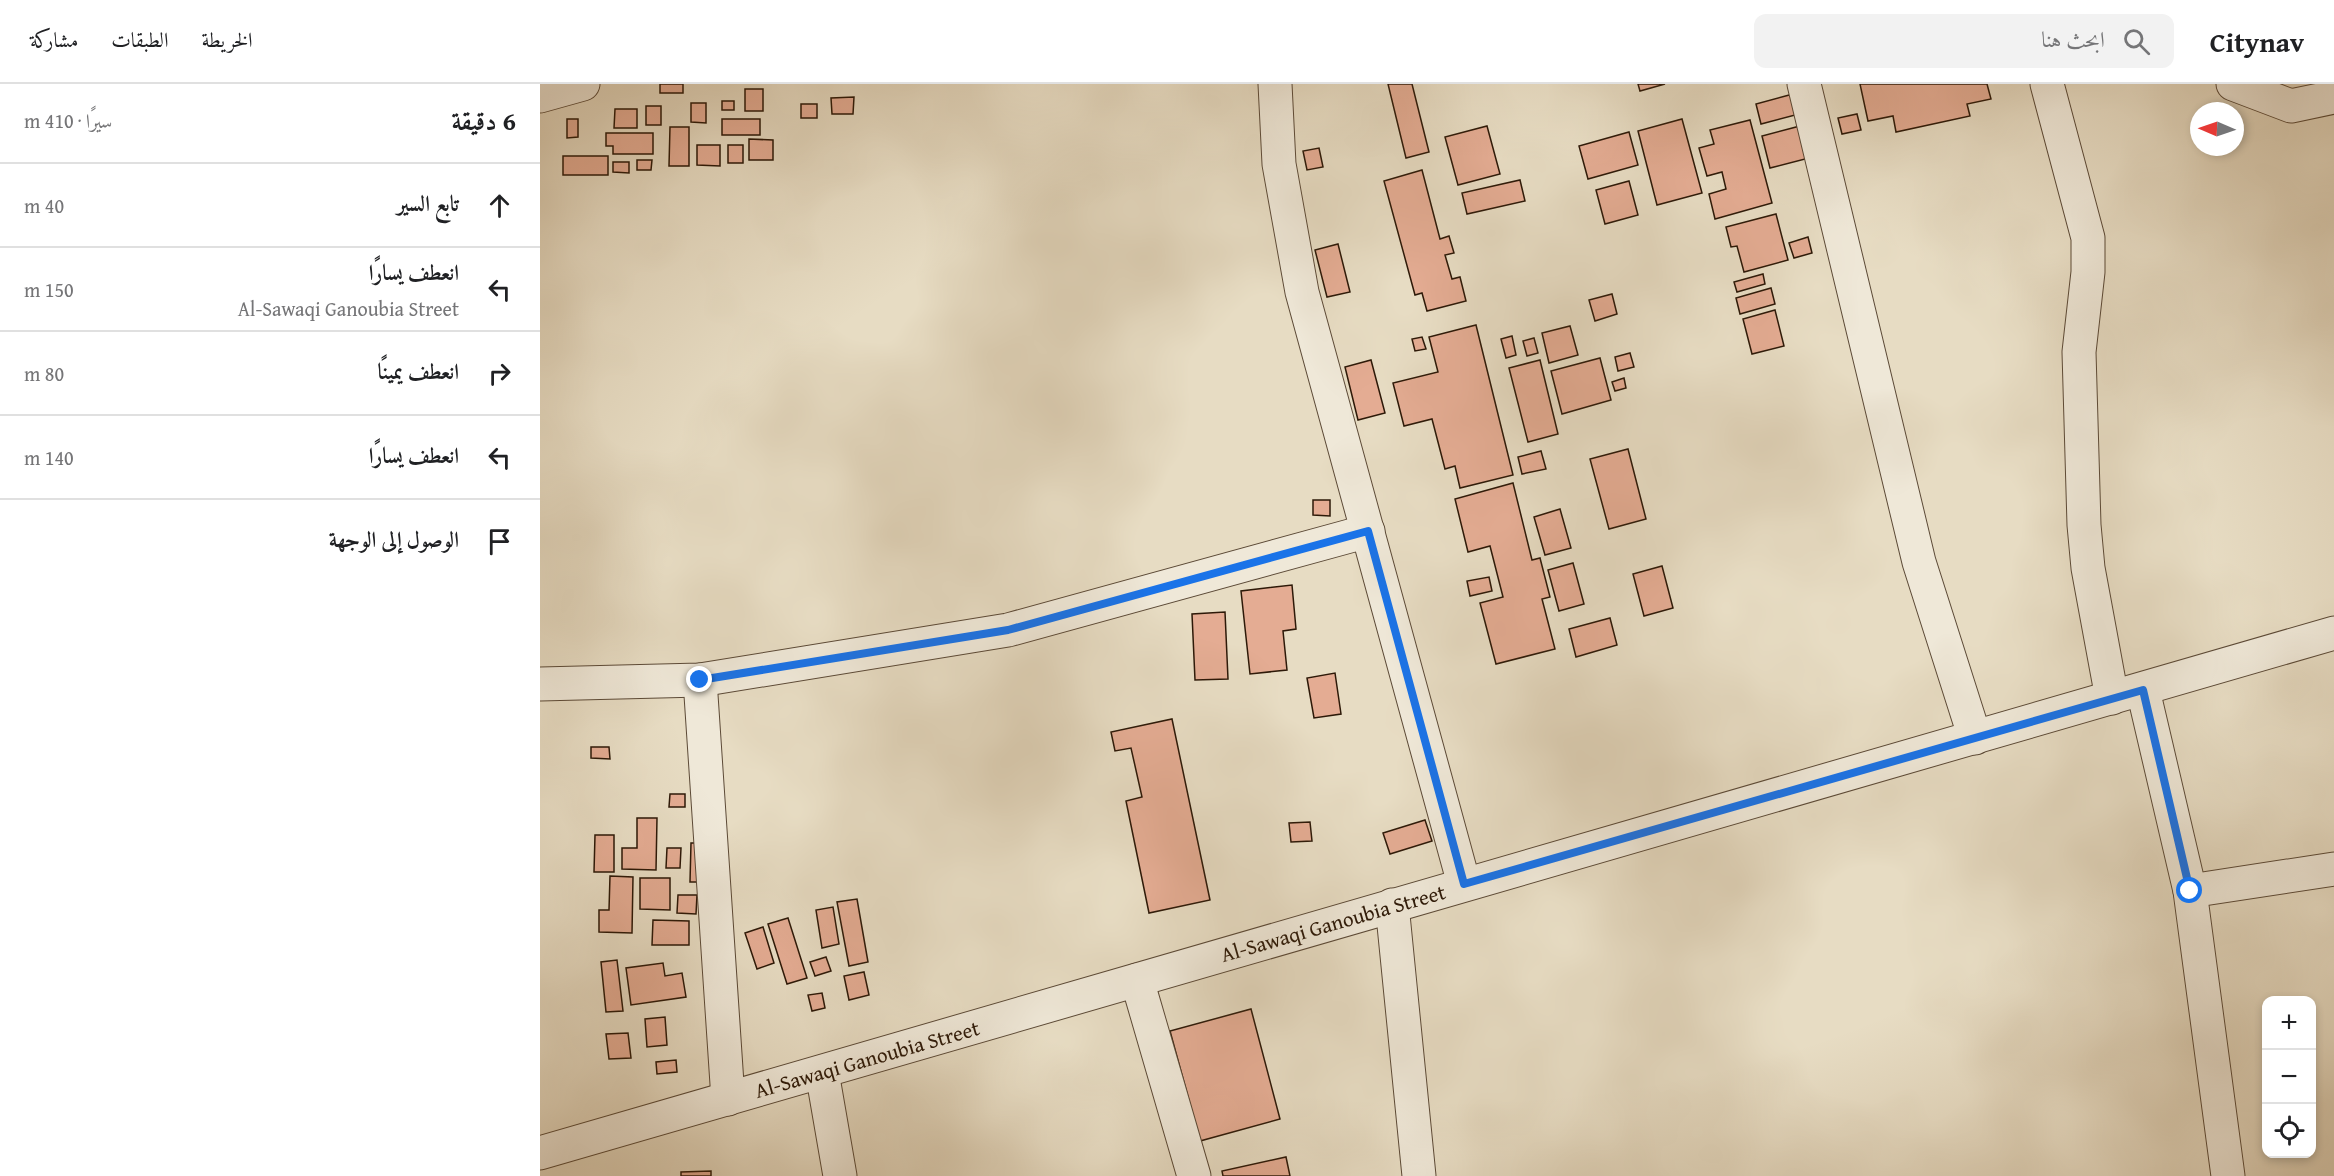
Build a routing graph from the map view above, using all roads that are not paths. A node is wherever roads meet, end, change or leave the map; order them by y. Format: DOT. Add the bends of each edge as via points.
graph roads {
  1 [pos="583,84"];
  2 [pos="1275,84"];
  3 [pos="1804,84"];
  4 [pos="2047,84"];
  5 [pos="2233,84"];
  6 [pos="540,96"];
  7 [pos="2334,97"];
  8 [pos="1368,531"];
  9 [pos="2334,633"];
  10 [pos="700,680"];
  11 [pos="540,684"];
  12 [pos="2128,694"];
  13 [pos="1975,738"];
  14 [pos="2334,869"];
  15 [pos="1464,884"];
  16 [pos="2190,891"];
  17 [pos="1392,905"];
  18 [pos="1137,980"];
  19 [pos="822,1072"];
  20 [pos="728,1099"];
  21 [pos="540,1153"];
  22 [pos="840,1176"];
  23 [pos="1194,1176"];
  24 [pos="1419,1176"];
  25 [pos="2228,1176"];
  1 -- 6 [label="street"];
  2 -- 8 [label="street" via="1279,164 1302,292"];
  3 -- 13 [label="street" via="1919,562"];
  4 -- 12 [label="street" via="2088,238 2079,352 2088,568"];
  5 -- 7 [label="street" via="2292,106"];
  8 -- 10 [label="street" via="1008,630"];
  8 -- 15 [label="street"];
  9 -- 12 [label="street, Al-Sawaqi Ganoubia Street"];
  10 -- 11 [label="street"];
  10 -- 20 [label="street"];
  12 -- 13 [label="street, Al-Sawaqi Ganoubia Street"];
  12 -- 16 [label="street"];
  13 -- 15 [label="street, Al-Sawaqi Ganoubia Street"];
  14 -- 16 [label="street"];
  15 -- 17 [label="street, Al-Sawaqi Ganoubia Street"];
  16 -- 25 [label="street"];
  17 -- 18 [label="street, Al-Sawaqi Ganoubia Street"];
  17 -- 24 [label="street"];
  18 -- 19 [label="street, Al-Sawaqi Ganoubia Street"];
  18 -- 23 [label="street"];
  19 -- 20 [label="street, Al-Sawaqi Ganoubia Street"];
  19 -- 22 [label="street"];
  20 -- 21 [label="street, Al-Sawaqi Ganoubia Street"];
}
